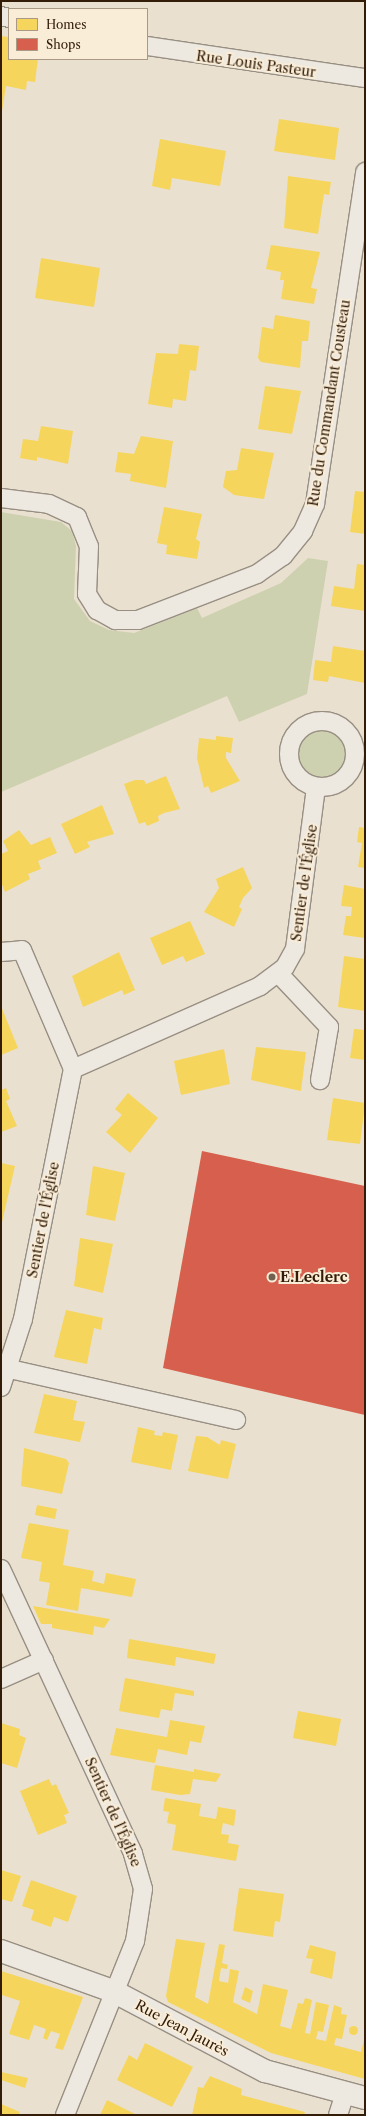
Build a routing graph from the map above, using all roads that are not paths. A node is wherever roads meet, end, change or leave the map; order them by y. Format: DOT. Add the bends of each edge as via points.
graph roads {
  1 [pos="148,46"];
  2 [pos="365,78"];
  3 [pos="365,172"];
  4 [pos="1,498"];
  5 [pos="316,786"];
  6 [pos="1,952"];
  7 [pos="279,974"];
  8 [pos="73,1069"];
  9 [pos="320,1080"];
  10 [pos="4,1368"];
  11 [pos="1,1387"];
  12 [pos="236,1420"];
  13 [pos="1,1569"];
  14 [pos="44,1660"];
  15 [pos="1,1679"];
  16 [pos="1,1952"];
  17 [pos="113,1991"];
  18 [pos="355,2095"];
  19 [pos="65,2115"];
  20 [pos="338,2115"];
  1 -- 2 [label="street, Rue Louis Pasteur"];
  3 -- 4 [label="street, Rue du Commandant Cousteau" via="315,504 303,531 283,556 257,574 138,620 115,620 97,610 87,594 89,546 78,517 48,504"];
  5 -- 7 [label="street, Sentier de l'Église" via="295,949"];
  6 -- 8 [label="street" via="22,950"];
  7 -- 8 [label="street"];
  7 -- 9 [label="street" via="329,1027"];
  8 -- 10 [label="street, Sentier de l'Église" via="23,1319"];
  10 -- 11 [label="street, Sentier de l'Église"];
  10 -- 12 [label="street"];
  13 -- 14 [label="street, Sentier de l'Église"];
  14 -- 15 [label="street"];
  14 -- 17 [label="street, Sentier de l'Église" via="133,1854 141,1878 143,1901 139,1926"];
  16 -- 17 [label="street, Rue Jean Jaurès"];
  17 -- 18 [label="street, Rue Jean Jaurès" via="266,2071"];
  17 -- 19 [label="street, Sentier de l'Église"];
  18 -- 20 [label="street"];
}
